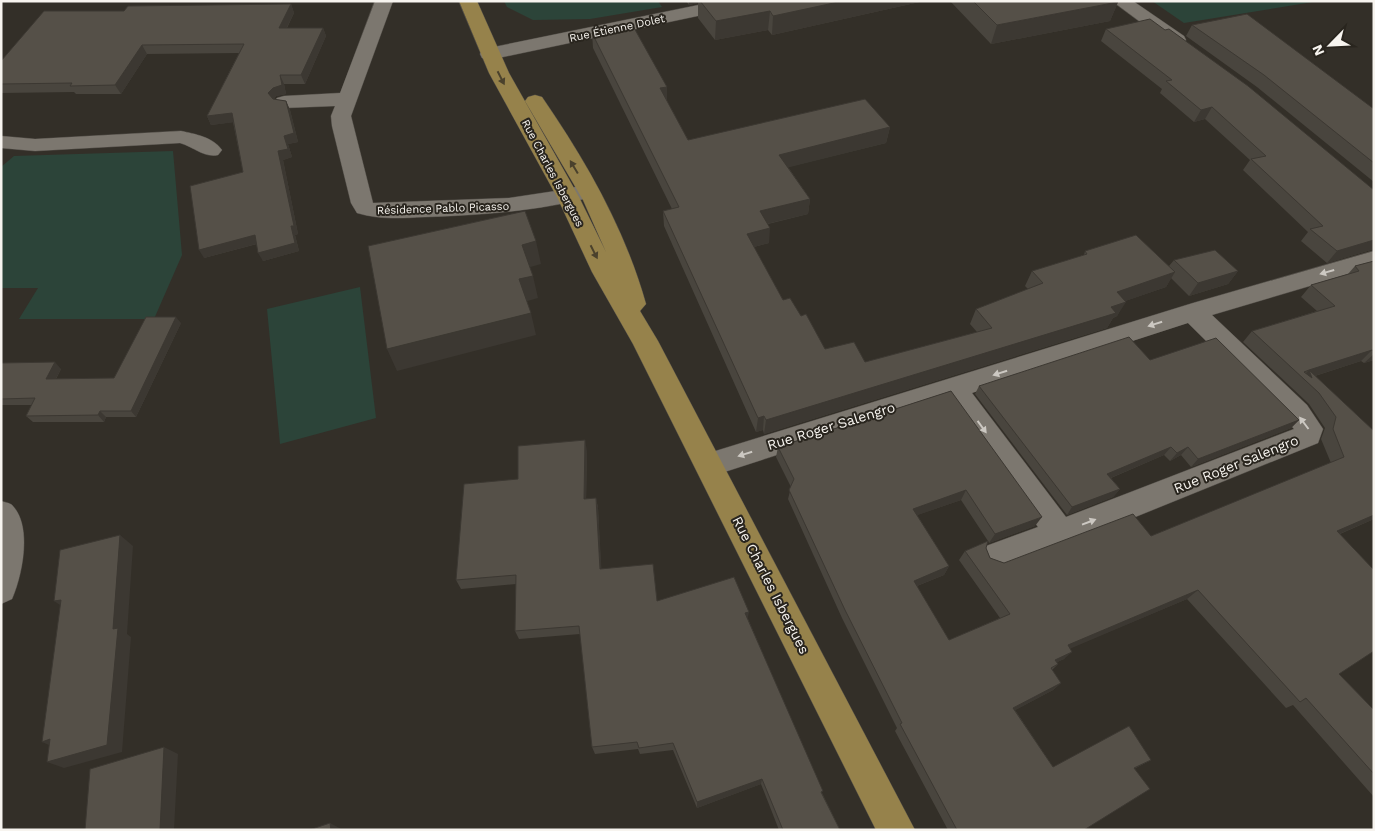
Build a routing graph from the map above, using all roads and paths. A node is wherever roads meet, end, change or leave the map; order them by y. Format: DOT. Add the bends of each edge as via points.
graph roads {
  1 [pos="384,1"];
  2 [pos="468,1"];
  3 [pos="487,1"];
  4 [pos="745,1"];
  5 [pos="1121,1"];
  6 [pos="1190,50"];
  7 [pos="498,52"];
  8 [pos="348,99"];
  9 [pos="284,102"];
  10 [pos="1,142"];
  11 [pos="211,150"];
  12 [pos="578,194"];
  13 [pos="1374,259"];
  14 [pos="1193,312"];
  15 [pos="953,388"];
  16 [pos="709,464"];
  17 [pos="1,514"];
  18 [pos="1060,533"];
  19 [pos="997,556"];
  20 [pos="1,590"];
  21 [pos="896,830"];
  1 -- 8 [label="street, Résidence Pablo Picasso"];
  2 -- 7 [label="main road, Rue Charles Isbergues"];
  3 -- 7 [label="main road, Rue Charles Isbergues"];
  4 -- 7 [label="street, Rue Étienne Dolet"];
  5 -- 6 [label="street"];
  7 -- 12 [label="main road, Rue Charles Isbergues"];
  8 -- 9 [label="street"];
  8 -- 12 [label="street, Résidence Pablo Picasso" via="341,116 342,126 362,203 370,210 529,204"];
  10 -- 11 [label="street" via="35,145 181,137 199,142"];
  12 -- 16 [label="main road, Rue Charles Isbergues" via="604,272 645,341"];
  13 -- 14 [label="street, Rue Roger Salengro, one-way"];
  14 -- 15 [label="street, Rue Roger Salengro, one-way"];
  18 -- 14 [label="street, Rue Roger Salengro, one-way" via="1308,435 1309,429 1300,418"];
  15 -- 16 [label="street, Rue Roger Salengro, one-way"];
  15 -- 18 [label="street, one-way"];
  16 -- 21 [label="main road, Rue Charles Isbergues"];
  17 -- 20 [label="street" via="5,519 9,549"];
  18 -- 19 [label="street, Rue Roger Salengro"];
}
